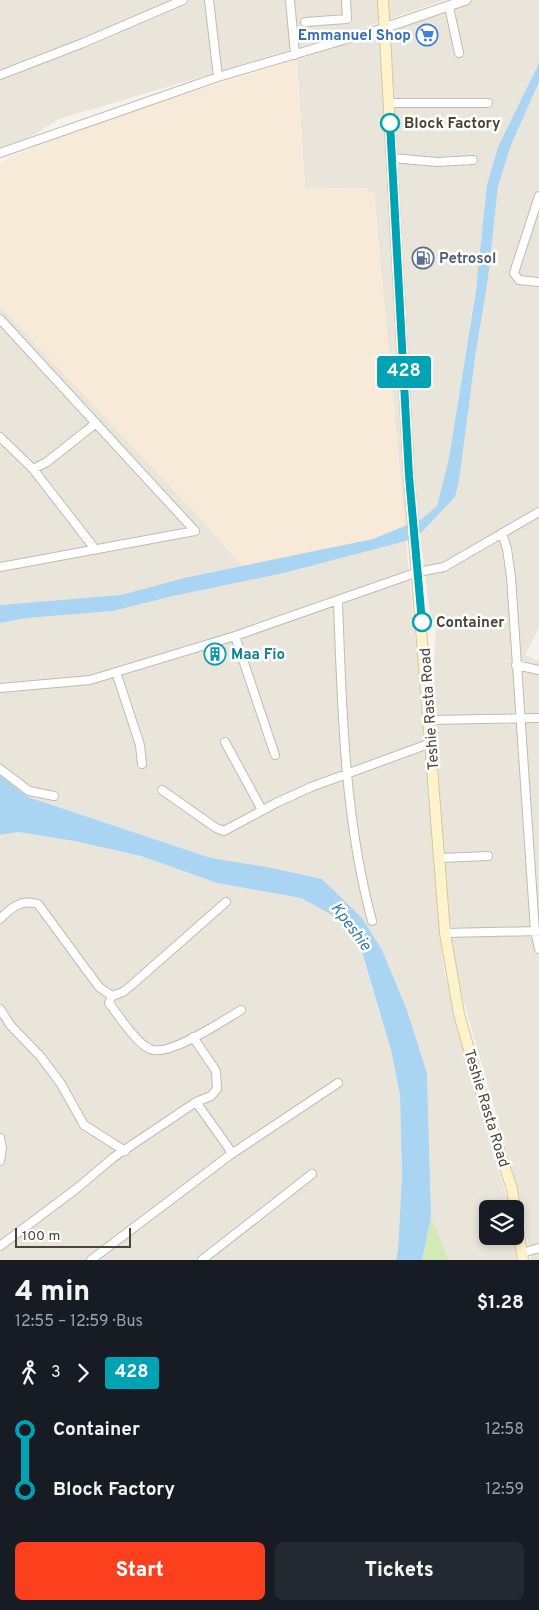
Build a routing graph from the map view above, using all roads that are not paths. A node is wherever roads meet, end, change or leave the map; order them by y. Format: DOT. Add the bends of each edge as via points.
graph roads {
  1 [pos="183,0"];
  2 [pos="209,0"];
  3 [pos="290,0"];
  4 [pos="346,0"];
  5 [pos="383,0"];
  6 [pos="466,0"];
  7 [pos="449,7"];
  8 [pos="305,22"];
  9 [pos="384,28"];
  10 [pos="459,53"];
  11 [pos="295,55"];
  12 [pos="0,75"];
  13 [pos="218,77"];
  14 [pos="388,103"];
  15 [pos="488,103"];
  16 [pos="0,153"];
  17 [pos="392,158"];
  18 [pos="473,160"];
  19 [pos="539,196"];
  20 [pos="539,282"];
  21 [pos="0,319"];
  22 [pos="96,422"];
  23 [pos="0,437"];
  24 [pos="34,469"];
  25 [pos="539,512"];
  26 [pos="502,533"];
  27 [pos="95,550"];
  28 [pos="0,567"];
  29 [pos="418,572"];
  30 [pos="338,602"];
  31 [pos="235,636"];
  32 [pos="516,664"];
  33 [pos="539,670"];
  34 [pos="116,672"];
  35 [pos="0,688"];
  36 [pos="521,718"];
  37 [pos="539,718"];
  38 [pos="430,720"];
  39 [pos="225,742"];
  40 [pos="431,743"];
  41 [pos="275,755"];
  42 [pos="142,764"];
  43 [pos="0,770"];
  44 [pos="346,774"];
  45 [pos="162,790"];
  46 [pos="54,796"];
  47 [pos="262,810"];
  48 [pos="488,856"];
  49 [pos="439,858"];
  50 [pos="226,902"];
  51 [pos="0,918"];
  52 [pos="372,921"];
  53 [pos="537,931"];
  54 [pos="445,934"];
  55 [pos="539,949"];
  56 [pos="112,996"];
  57 [pos="0,1009"];
  58 [pos="241,1010"];
  59 [pos="194,1037"];
  60 [pos="338,1083"];
  61 [pos="196,1102"];
  62 [pos="0,1138"];
  63 [pos="125,1151"];
  64 [pos="230,1155"];
  65 [pos="0,1161"];
  66 [pos="312,1174"];
  67 [pos="0,1246"];
  68 [pos="539,1248"];
  69 [pos="522,1257"];
  70 [pos="90,1260"];
  71 [pos="202,1260"];
  1 -- 12 [label="street"];
  2 -- 13 [label="street"];
  3 -- 11 [label="street"];
  4 -- 8 [label="street" via="347,19"];
  5 -- 9 [label="main road, Teshie Rasta Road"];
  6 -- 7 [label="street"];
  7 -- 9 [label="street"];
  7 -- 10 [label="street"];
  9 -- 11 [label="street"];
  9 -- 14 [label="main road, Teshie Rasta Road"];
  11 -- 13 [label="street"];
  13 -- 16 [label="street"];
  14 -- 15 [label="street"];
  14 -- 17 [label="main road, Teshie Rasta Road"];
  17 -- 18 [label="street" via="437,162"];
  17 -- 29 [label="main road, Teshie Rasta Road"];
  19 -- 20 [label="street" via="514,273 519,280"];
  21 -- 22 [label="street"];
  22 -- 24 [label="street"];
  22 -- 27 [label="street" via="195,531"];
  23 -- 24 [label="street"];
  24 -- 27 [label="street"];
  25 -- 26 [label="street"];
  26 -- 29 [label="street" via="444,567"];
  26 -- 32 [label="street" via="511,577"];
  27 -- 28 [label="street"];
  29 -- 30 [label="street"];
  29 -- 38 [label="main road, Teshie Rasta Road"];
  30 -- 31 [label="street"];
  30 -- 44 [label="street"];
  31 -- 34 [label="street"];
  31 -- 41 [label="street"];
  32 -- 33 [label="street"];
  32 -- 36 [label="street"];
  34 -- 35 [label="street" via="90,680"];
  34 -- 42 [label="street" via="140,745"];
  36 -- 37 [label="street"];
  36 -- 38 [label="street"];
  36 -- 53 [label="street"];
  38 -- 40 [label="main road, Teshie Rasta Road"];
  39 -- 47 [label="street"];
  40 -- 44 [label="street"];
  40 -- 49 [label="main road, Teshie Rasta Road"];
  43 -- 46 [label="street" via="29,790"];
  44 -- 47 [label="street"];
  44 -- 52 [label="street" via="361,878"];
  45 -- 47 [label="street" via="216,828 224,830"];
  48 -- 49 [label="street"];
  49 -- 54 [label="main road, Teshie Rasta Road"];
  50 -- 56 [label="street" via="124,992"];
  51 -- 56 [label="street" via="19,904 28,901 38,904 99,987"];
  53 -- 54 [label="street"];
  53 -- 55 [label="street"];
  54 -- 69 [label="main road, Teshie Rasta Road" via="459,1014 512,1189"];
  56 -- 59 [label="street" via="109,1003 143,1044 152,1050 163,1050"];
  57 -- 63 [label="street" via="61,1084 84,1125"];
  58 -- 59 [label="street"];
  59 -- 61 [label="street" via="219,1082 218,1089 211,1096"];
  60 -- 64 [label="street"];
  61 -- 63 [label="street"];
  61 -- 64 [label="street" via="230,1150"];
  62 -- 65 [label="street"];
  63 -- 67 [label="street"];
  64 -- 70 [label="street"];
  66 -- 71 [label="street"];
  68 -- 69 [label="street"];
}
